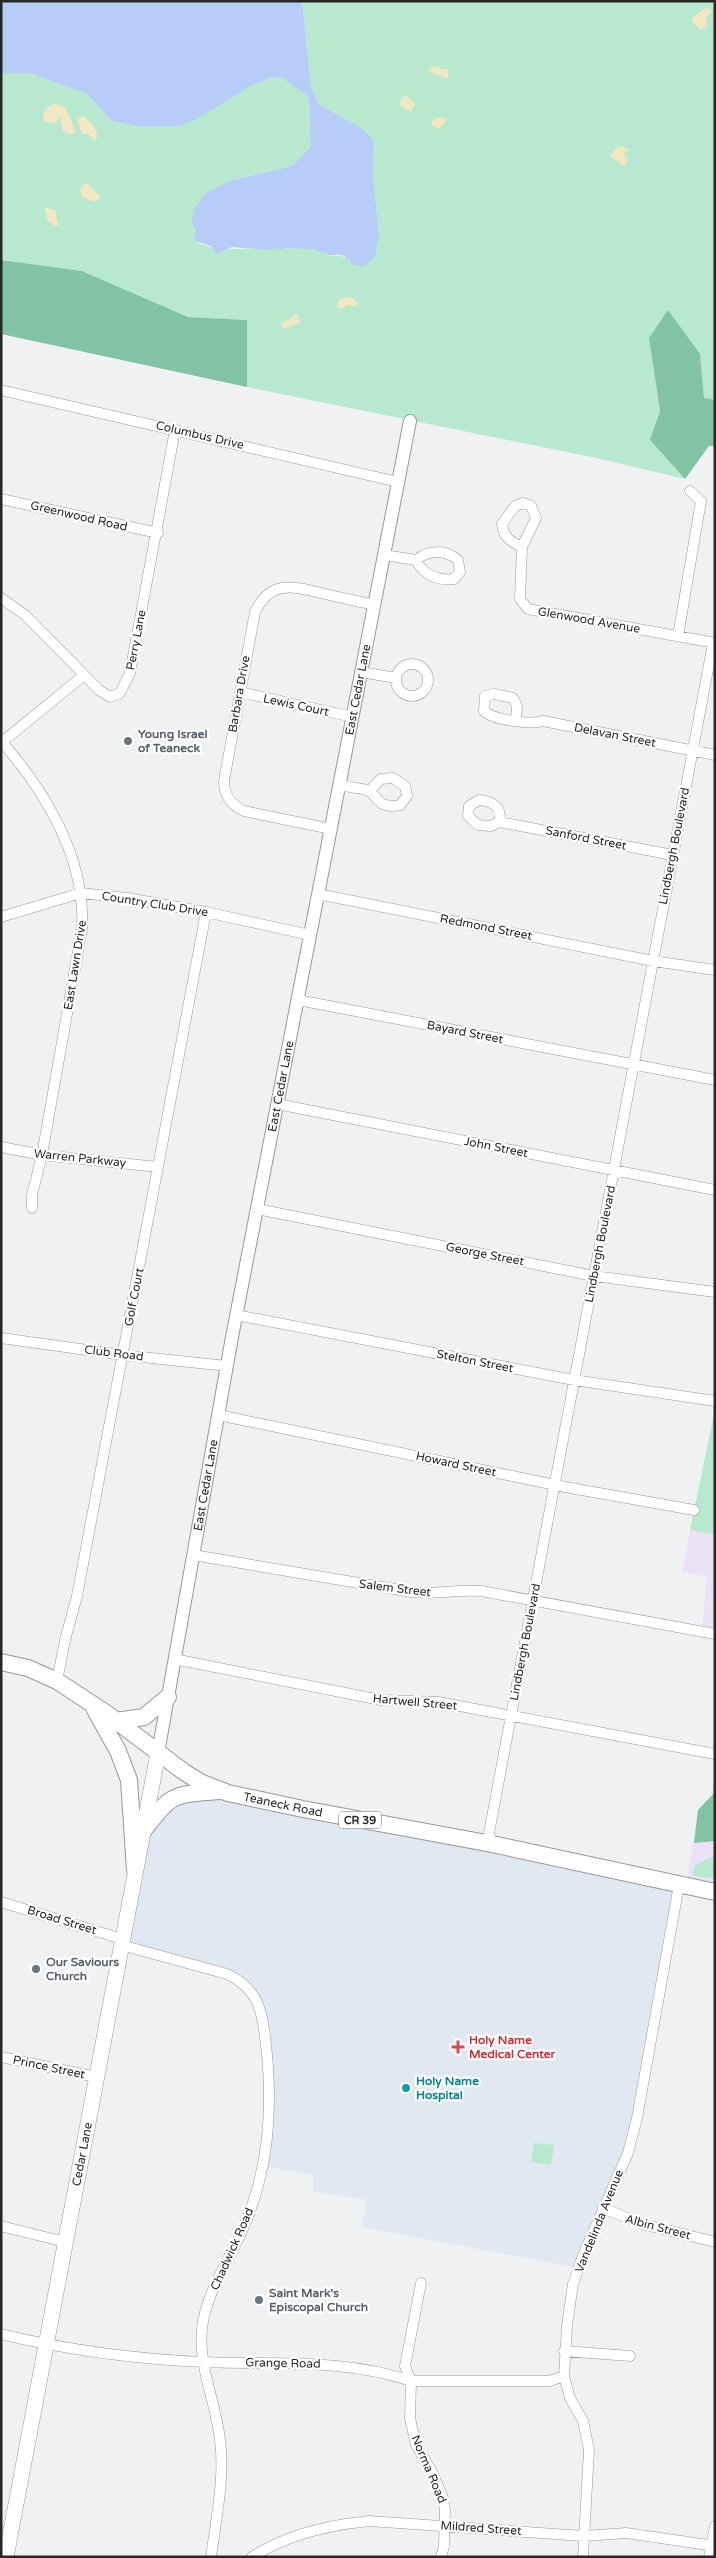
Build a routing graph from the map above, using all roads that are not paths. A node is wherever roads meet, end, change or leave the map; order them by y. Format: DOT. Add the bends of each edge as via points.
graph roads {
  1 [pos="1,390"];
  2 [pos="410,421"];
  3 [pos="176,430"];
  4 [pos="398,482"];
  5 [pos="690,491"];
  6 [pos="1,499"];
  7 [pos="158,533"];
  8 [pos="522,547"];
  9 [pos="384,555"];
  10 [pos="416,560"];
  11 [pos="1,598"];
  12 [pos="374,605"];
  13 [pos="678,636"];
  14 [pos="714,643"];
  15 [pos="361,672"];
  16 [pos="83,676"];
  17 [pos="396,678"];
  18 [pos="240,692"];
  19 [pos="353,717"];
  20 [pos="516,720"];
  21 [pos="2,741"];
  22 [pos="692,750"];
  23 [pos="715,755"];
  24 [pos="339,786"];
  25 [pos="369,791"];
  26 [pos="499,822"];
  27 [pos="331,829"];
  28 [pos="673,855"];
  29 [pos="81,893"];
  30 [pos="318,894"];
  31 [pos="206,912"];
  32 [pos="1,917"];
  33 [pos="310,935"];
  34 [pos="653,961"];
  35 [pos="715,970"];
  36 [pos="298,1000"];
  37 [pos="633,1065"];
  38 [pos="715,1080"];
  39 [pos="277,1104"];
  40 [pos="1,1147"];
  41 [pos="42,1155"];
  42 [pos="158,1166"];
  43 [pos="613,1171"];
  44 [pos="715,1190"];
  45 [pos="32,1208"];
  46 [pos="257,1209"];
  47 [pos="594,1276"];
  48 [pos="715,1292"];
  49 [pos="236,1315"];
  50 [pos="1,1338"];
  51 [pos="123,1355"];
  52 [pos="227,1366"];
  53 [pos="574,1380"];
  54 [pos="715,1401"];
  55 [pos="218,1415"];
  56 [pos="554,1484"];
  57 [pos="694,1510"];
  58 [pos="193,1555"];
  59 [pos="533,1602"];
  60 [pos="715,1634"];
  61 [pos="174,1659"];
  62 [pos="1,1662"];
  63 [pos="57,1681"];
  64 [pos="168,1698"];
  65 [pos="90,1702"];
  66 [pos="512,1715"];
  67 [pos="116,1721"];
  68 [pos="158,1753"];
  69 [pos="715,1754"];
  70 [pos="223,1791"];
  71 [pos="143,1831"];
  72 [pos="492,1844"];
  73 [pos="135,1870"];
  74 [pos="679,1886"];
  75 [pos="715,1892"];
  76 [pos="1,1902"];
  77 [pos="122,1942"];
  78 [pos="1,2057"];
  79 [pos="96,2077"];
  80 [pos="602,2208"];
  81 [pos="1,2226"];
  82 [pos="65,2242"];
  83 [pos="715,2242"];
  84 [pos="421,2283"];
  85 [pos="1,2334"];
  86 [pos="46,2344"];
  87 [pos="564,2351"];
  88 [pos="630,2356"];
  89 [pos="203,2362"];
  90 [pos="564,2376"];
  91 [pos="411,2381"];
  92 [pos="446,2526"];
  93 [pos="715,2526"];
  94 [pos="584,2536"];
  95 [pos="713,2546"];
  96 [pos="6,2557"];
  97 [pos="211,2557"];
  98 [pos="252,2557"];
  99 [pos="441,2557"];
  100 [pos="582,2557"];
  101 [pos="709,2557"];
  1 -- 3 [label="street, Columbus Drive"];
  2 -- 4 [label="street, East Cedar Lane"];
  3 -- 4 [label="street, Columbus Drive"];
  3 -- 7 [label="street, Perry Lane"];
  4 -- 9 [label="street, East Cedar Lane"];
  5 -- 13 [label="street" via="701,501"];
  6 -- 7 [label="street, Greenwood Road"];
  7 -- 16 [label="street, Perry Lane" via="130,673 124,687 120,693 110,696"];
  8 -- 13 [label="street, Glenwood Avenue" via="520,598 528,609"];
  9 -- 10 [label="street"];
  9 -- 12 [label="street, East Cedar Lane"];
  11 -- 16 [label="street, Perry Lane" via="25,615"];
  12 -- 15 [label="street, East Cedar Lane"];
  12 -- 18 [label="street, Barbara Drive" via="289,586 272,591 259,603 255,612"];
  13 -- 14 [label="street, Glenwood Avenue"];
  14 -- 22 [label="street, Lindbergh Boulevard"];
  15 -- 17 [label="street"];
  15 -- 19 [label="street, East Cedar Lane"];
  16 -- 21 [label="street"];
  18 -- 19 [label="street, Lewis Court"];
  18 -- 27 [label="street, Barbara Drive" via="224,781 226,796 244,811"];
  19 -- 24 [label="street, East Cedar Lane"];
  20 -- 22 [label="street, Delavan Street"];
  21 -- 29 [label="street, East Lawn Drive" via="52,813 74,864"];
  22 -- 23 [label="street, Delavan Street"];
  22 -- 28 [label="street, Lindbergh Boulevard"];
  24 -- 25 [label="street"];
  24 -- 27 [label="street, East Cedar Lane"];
  26 -- 28 [label="street, Sanford Street"];
  27 -- 30 [label="street, East Cedar Lane"];
  28 -- 34 [label="street, Lindbergh Boulevard"];
  29 -- 31 [label="street, Country Club Drive"];
  29 -- 32 [label="street, Country Club Drive"];
  29 -- 41 [label="street, East Lawn Drive" via="82,929"];
  30 -- 33 [label="street, East Cedar Lane"];
  30 -- 34 [label="street, Redmond Street"];
  31 -- 33 [label="street, Country Club Drive"];
  31 -- 42 [label="street, Golf Court"];
  33 -- 36 [label="street, East Cedar Lane"];
  34 -- 35 [label="street, Redmond Street"];
  34 -- 37 [label="street, Lindbergh Boulevard"];
  36 -- 37 [label="street, Bayard Street"];
  36 -- 39 [label="street, East Cedar Lane"];
  37 -- 38 [label="street, Bayard Street"];
  37 -- 43 [label="street, Lindbergh Boulevard"];
  39 -- 43 [label="street, John Street"];
  39 -- 46 [label="street, East Cedar Lane"];
  40 -- 41 [label="street, Warren Parkway"];
  41 -- 42 [label="street, Warren Parkway"];
  41 -- 45 [label="street, East Lawn Drive"];
  42 -- 51 [label="street, Golf Court"];
  43 -- 44 [label="street, John Street"];
  43 -- 47 [label="street, Lindbergh Boulevard"];
  46 -- 47 [label="street, George Street"];
  46 -- 49 [label="street, East Cedar Lane"];
  47 -- 48 [label="street, George Street"];
  47 -- 53 [label="street, Lindbergh Boulevard"];
  49 -- 52 [label="street, East Cedar Lane"];
  49 -- 53 [label="street, Stelton Street"];
  50 -- 51 [label="street, Club Road"];
  51 -- 52 [label="street, Club Road"];
  51 -- 63 [label="street, Golf Court" via="76,1605"];
  52 -- 55 [label="street, East Cedar Lane"];
  53 -- 54 [label="street, Stelton Street"];
  53 -- 56 [label="street, Lindbergh Boulevard"];
  55 -- 56 [label="street, Howard Street"];
  55 -- 58 [label="street, East Cedar Lane"];
  56 -- 57 [label="street, Howard Street"];
  56 -- 59 [label="street, Lindbergh Boulevard"];
  58 -- 59 [label="street, Salem Street" via="425,1594 481,1591"];
  58 -- 61 [label="street, East Cedar Lane"];
  59 -- 60 [label="street, Salem Street"];
  59 -- 66 [label="street, Lindbergh Boulevard"];
  61 -- 64 [label="street, East Cedar Lane"];
  61 -- 66 [label="street, Hartwell Street" via="381,1700 438,1702"];
  62 -- 63 [label="main road, Teaneck Road / CR 39" via="28,1668"];
  63 -- 65 [label="main road, Teaneck Road / CR 39"];
  64 -- 67 [label="main road" via="144,1717"];
  64 -- 68 [label="street, East Cedar Lane"];
  65 -- 67 [label="main road, Teaneck Road / CR 39"];
  65 -- 73 [label="main road" via="118,1751 129,1780"];
  66 -- 69 [label="street, Hartwell Street"];
  66 -- 72 [label="street, Lindbergh Boulevard" via="489,1833"];
  67 -- 68 [label="main road, Teaneck Road / CR 39"];
  68 -- 70 [label="main road, Teaneck Road / CR 39" via="196,1779"];
  68 -- 71 [label="main road, Cedar Lane"];
  70 -- 71 [label="main road" via="172,1798"];
  70 -- 72 [label="main road, Teaneck Road / CR 39"];
  71 -- 73 [label="main road, Cedar Lane"];
  72 -- 74 [label="main road, Teaneck Road / CR 39"];
  73 -- 77 [label="main road, Cedar Lane"];
  74 -- 75 [label="main road, Teaneck Road / CR 39"];
  74 -- 80 [label="street, Vandelinda Avenue" via="637,2118 628,2153"];
  76 -- 77 [label="street, Broad Street"];
  77 -- 79 [label="main road, Cedar Lane"];
  77 -- 89 [label="street, Chadwick Road" via="232,1977 254,1996 262,2015 270,2082 265,2157 252,2205 206,2312 201,2341"];
  78 -- 79 [label="street, Prince Street"];
  79 -- 82 [label="main road, Cedar Lane"];
  80 -- 83 [label="street, Albin Street" via="642,2224"];
  80 -- 87 [label="street, Vandelinda Avenue" via="574,2284"];
  81 -- 82 [label="street"];
  82 -- 86 [label="main road, Cedar Lane"];
  84 -- 91 [label="street, Norma Road" via="405,2366"];
  85 -- 86 [label="street, Grange Road"];
  86 -- 89 [label="street, Grange Road"];
  86 -- 96 [label="main road, Cedar Lane"];
  87 -- 88 [label="street"];
  87 -- 90 [label="street, Vandelinda Avenue"];
  89 -- 91 [label="street, Grange Road" via="333,2364 392,2374"];
  89 -- 97 [label="street, Chadwick Road" via="221,2443"];
  90 -- 91 [label="street, Grange Road" via="550,2381"];
  90 -- 94 [label="street, Vandelinda Avenue" via="570,2398 583,2421 590,2450"];
  91 -- 92 [label="street, Norma Road" via="409,2402 413,2432 443,2498"];
  92 -- 94 [label="street, Mildred Street"];
  92 -- 98 [label="street, Mildred Street" via="395,2521 344,2524 302,2534"];
  92 -- 99 [label="street, Norma Road"];
  93 -- 95 [label="street"];
  94 -- 95 [label="street, Mildred Street" via="626,2533"];
  94 -- 100 [label="street, Vandelinda Avenue"];
  95 -- 101 [label="street"];
}
